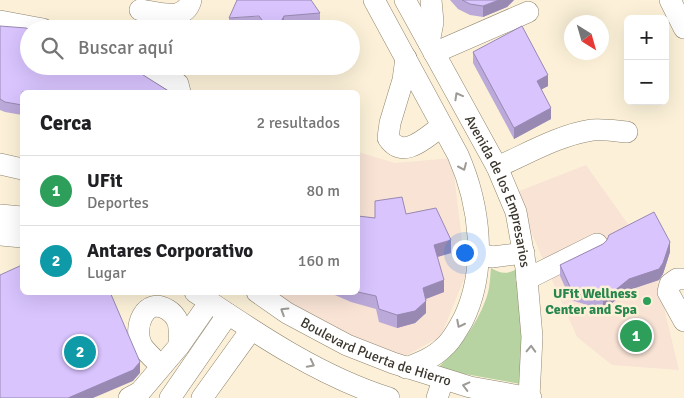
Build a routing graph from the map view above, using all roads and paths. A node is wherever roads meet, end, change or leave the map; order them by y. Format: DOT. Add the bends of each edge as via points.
graph roads {
  1 [pos="191,0"];
  2 [pos="374,0"];
  3 [pos="405,0"];
  4 [pos="430,0"];
  5 [pos="670,0"];
  6 [pos="140,10"];
  7 [pos="528,12"];
  8 [pos="0,21"];
  9 [pos="20,25"];
  10 [pos="684,28"];
  11 [pos="432,48"];
  12 [pos="406,58"];
  13 [pos="163,75"];
  14 [pos="180,90"];
  15 [pos="442,126"];
  16 [pos="627,132"];
  17 [pos="0,164"];
  18 [pos="497,167"];
  19 [pos="20,169"];
  20 [pos="0,215"];
  21 [pos="20,217"];
  22 [pos="0,235"];
  23 [pos="20,237"];
  24 [pos="597,244"];
  25 [pos="477,253"];
  26 [pos="524,253"];
  27 [pos="527,279"];
  28 [pos="684,279"];
  29 [pos="261,295"];
  30 [pos="202,297"];
  31 [pos="228,314"];
  32 [pos="684,321"];
  33 [pos="252,330"];
  34 [pos="179,346"];
  35 [pos="161,366"];
  36 [pos="406,368"];
  37 [pos="440,389"];
  38 [pos="359,394"];
  39 [pos="135,396"];
  40 [pos="170,398"];
  41 [pos="202,398"];
  42 [pos="389,398"];
  43 [pos="530,398"];
  1 -- 6 [label="street" via="186,11 176,15"];
  2 -- 12 [label="street, Avenida de los Empresarios"];
  3 -- 11 [label="street, Avenida de los Empresarios"];
  4 -- 11 [label="street" via="434,22"];
  5 -- 10 [label="street"];
  7 -- 11 [label="street"];
  8 -- 9 [label="street"];
  18 -- 11 [label="street, Avenida de los Empresarios, one-way"];
  12 -- 15 [label="street, Avenida de los Empresarios"];
  12 -- 15 [label="street" via="388,138 398,148 412,147"];
  13 -- 14 [label="street" via="178,84"];
  15 -- 25 [label="street, Avenida de los Empresarios, one-way" via="467,176 475,212"];
  16 -- 18 [label="street" via="593,130 577,134"];
  17 -- 19 [label="street"];
  18 -- 26 [label="street, Avenida de los Empresarios" via="516,212"];
  20 -- 21 [label="street"];
  22 -- 23 [label="street"];
  24 -- 27 [label="street"];
  25 -- 26 [label="street" via="492,257"];
  25 -- 36 [label="street, Avenida de los Empresarios, one-way" via="473,291 456,334 430,358"];
  26 -- 27 [label="street, Avenida de los Empresarios"];
  43 -- 27 [label="street, Avenida de los Empresarios, one-way" via="532,337"];
  28 -- 32 [label="street" via="670,284 668,292"];
  36 -- 29 [label="street, Boulevard Puerta de Hierro, one-way" via="347,345 287,313"];
  30 -- 31 [label="street"];
  30 -- 34 [label="street"];
  31 -- 33 [label="street"];
  31 -- 40 [label="street"];
  33 -- 38 [label="street, one-way"];
  33 -- 41 [label="street"];
  34 -- 35 [label="street"];
  34 -- 35 [label="street" via="178,323 173,313 161,306 151,306 143,313 138,332 142,345"];
  35 -- 39 [label="street"];
  36 -- 37 [label="street, Boulevard Puerta de Hierro"];
  43 -- 37 [label="street, Boulevard Puerta de Hierro, one-way" via="470,387"];
  38 -- 42 [label="street"];
}
